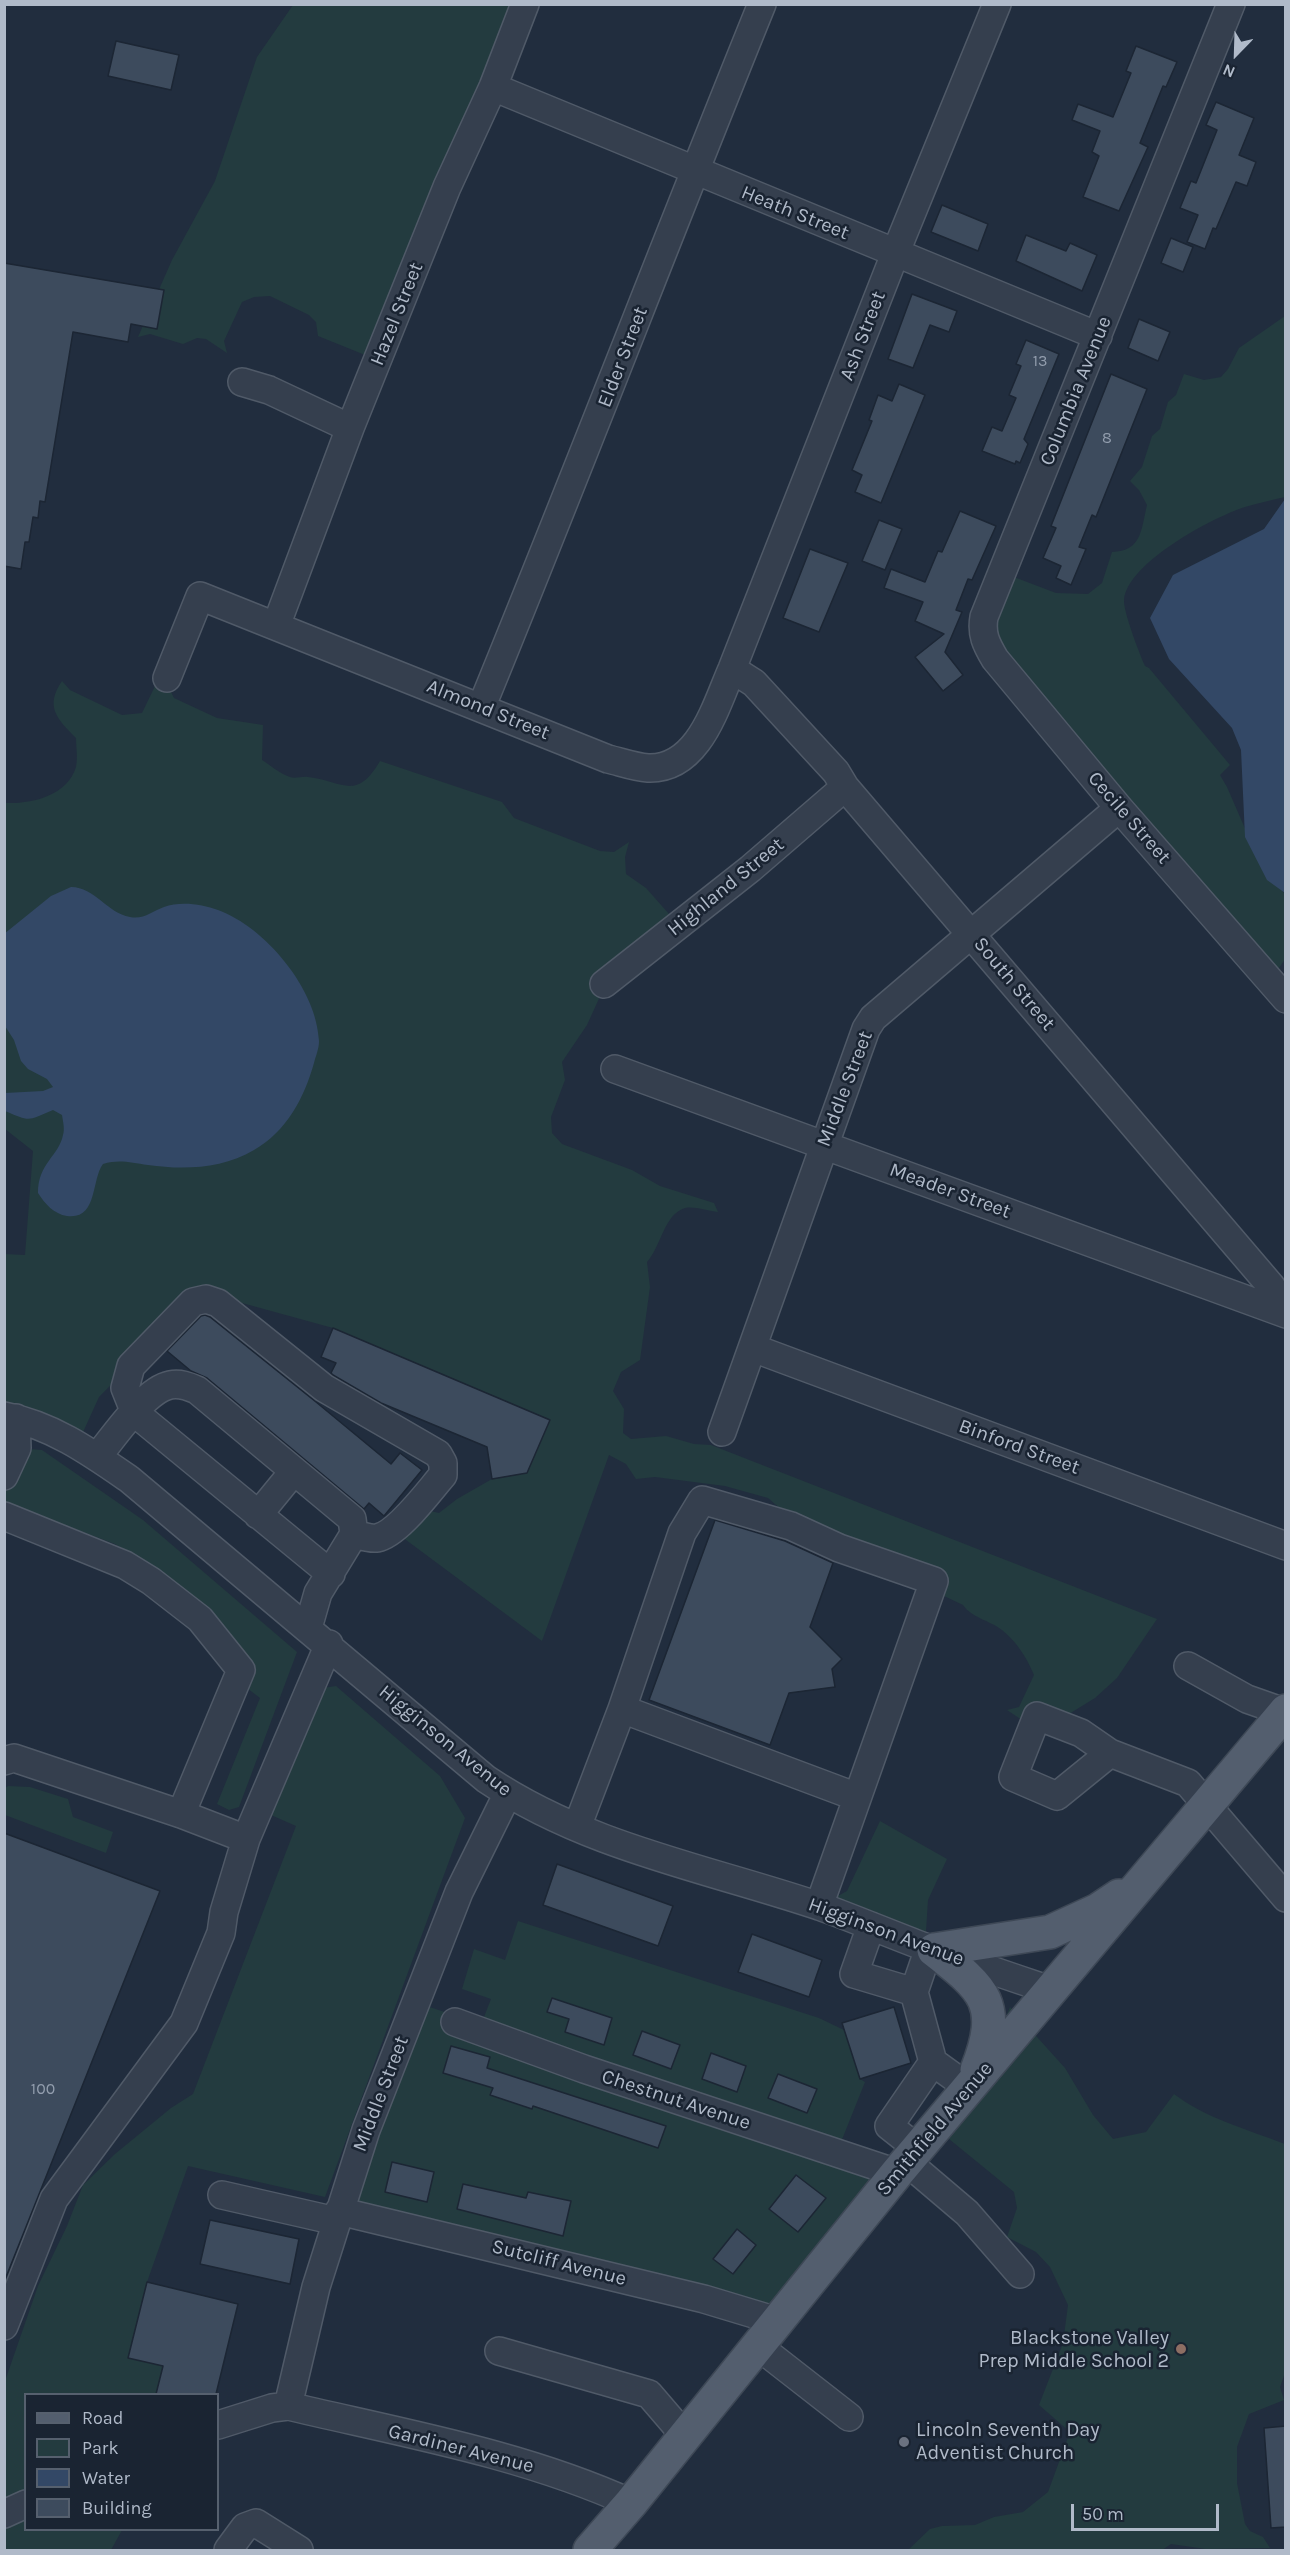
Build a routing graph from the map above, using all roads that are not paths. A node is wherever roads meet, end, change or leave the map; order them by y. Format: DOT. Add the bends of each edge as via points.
graph roads {
  1 [pos="525,4"];
  2 [pos="762,4"];
  3 [pos="997,4"];
  4 [pos="1231,4"];
  5 [pos="493,87"];
  6 [pos="694,171"];
  7 [pos="895,254"];
  8 [pos="1098,336"];
  9 [pos="242,382"];
  10 [pos="350,428"];
  11 [pos="276,626"];
  12 [pos="981,630"];
  13 [pos="732,669"];
  14 [pos="167,678"];
  15 [pos="481,708"];
  16 [pos="845,786"];
  17 [pos="1119,808"];
  18 [pos="971,934"];
  19 [pos="604,984"];
  20 [pos="1286,999"];
  21 [pos="615,1069"];
  22 [pos="823,1145"];
  23 [pos="1286,1312"];
  24 [pos="753,1348"];
  25 [pos="135,1413"];
  26 [pos="8,1422"];
  27 [pos="722,1432"];
  28 [pos="97,1457"];
  29 [pos="294,1471"];
  30 [pos="4,1476"];
  31 [pos="258,1515"];
  32 [pos="4,1516"];
  33 [pos="354,1534"];
  34 [pos="1286,1546"];
  35 [pos="324,1584"];
  36 [pos="279,1604"];
  37 [pos="308,1628"];
  38 [pos="329,1644"];
  39 [pos="1188,1666"];
  40 [pos="622,1709"];
  41 [pos="1285,1712"];
  42 [pos="1110,1752"];
  43 [pos="4,1761"];
  44 [pos="507,1793"];
  45 [pos="858,1797"];
  46 [pos="1208,1806"];
  47 [pos="181,1814"];
  48 [pos="577,1827"];
  49 [pos="246,1839"];
  50 [pos="1143,1881"];
  51 [pos="1286,1898"];
  52 [pos="819,1906"];
  53 [pos="871,1926"];
  54 [pos="931,1949"];
  55 [pos="1050,1990"];
  56 [pos="914,1992"];
  57 [pos="455,2022"];
  58 [pos="933,2062"];
  59 [pos="970,2087"];
  60 [pos="912,2093"];
  61 [pos="944,2119"];
  62 [pos="907,2162"];
  63 [pos="222,2195"];
  64 [pos="338,2216"];
  65 [pos="1020,2274"];
  66 [pos="4,2326"];
  67 [pos="767,2333"];
  68 [pos="499,2351"];
  69 [pos="288,2406"];
  70 [pos="849,2417"];
  71 [pos="219,2426"];
  72 [pos="685,2436"];
  73 [pos="631,2503"];
  74 [pos="24,2505"];
  75 [pos="4,2514"];
  76 [pos="228,2550"];
  77 [pos="299,2550"];
  78 [pos="590,2550"];
  1 -- 5 [label="street, Hazel Street"];
  2 -- 6 [label="street, Elder Street"];
  3 -- 7 [label="street, Ash Street"];
  4 -- 8 [label="street, Columbia Avenue"];
  5 -- 6 [label="street, Heath Street"];
  5 -- 10 [label="street, Hazel Street" via="447,187"];
  6 -- 7 [label="street, Heath Street"];
  6 -- 15 [label="street, Elder Street"];
  7 -- 8 [label="street, Heath Street"];
  7 -- 13 [label="street, Ash Street"];
  8 -- 12 [label="street, Columbia Avenue"];
  9 -- 10 [label="street" via="269,390"];
  10 -- 11 [label="street, Hazel Street"];
  11 -- 14 [label="street, Almond Street" via="200,597"];
  11 -- 15 [label="street, Almond Street"];
  12 -- 17 [label="street, Cecile Street" via="995,659"];
  13 -- 15 [label="street, Almond Street" via="695,744 675,761 650,768 608,759"];
  13 -- 16 [label="street, South Street" via="754,683"];
  16 -- 18 [label="street, South Street"];
  16 -- 19 [label="street, Highland Street" via="750,869"];
  17 -- 18 [label="street, Middle Street"];
  17 -- 20 [label="street, Cecile Street"];
  18 -- 22 [label="street, Middle Street" via="873,1018"];
  18 -- 23 [label="street, South Street" via="1271,1286"];
  21 -- 22 [label="street, Meader Street"];
  22 -- 23 [label="street, Meader Street"];
  22 -- 24 [label="street, Middle Street"];
  24 -- 27 [label="street, Middle Street"];
  24 -- 34 [label="street, Binford Street"];
  25 -- 28 [label="street"];
  25 -- 29 [label="street" via="153,1391 184,1384 197,1390"];
  25 -- 31 [label="street"];
  25 -- 33 [label="street" via="124,1388 131,1366 193,1302 206,1299 218,1303 324,1388 438,1454 443,1475 402,1522 376,1538"];
  26 -- 28 [label="street, Higginson Avenue" via="46,1427"];
  26 -- 30 [label="street" via="17,1448"];
  28 -- 36 [label="street, Higginson Avenue"];
  29 -- 31 [label="street"];
  29 -- 33 [label="street" via="352,1519"];
  31 -- 35 [label="street"];
  32 -- 47 [label="street" via="125,1565 151,1581 200,1619 241,1670"];
  33 -- 35 [label="street"];
  35 -- 36 [label="street"];
  35 -- 37 [label="street"];
  36 -- 37 [label="street, Higginson Avenue"];
  37 -- 38 [label="street, Higginson Avenue"];
  38 -- 44 [label="street, Higginson Avenue"];
  38 -- 49 [label="street"];
  39 -- 41 [label="street" via="1247,1700"];
  40 -- 45 [label="street"];
  40 -- 45 [label="street" via="682,1533 702,1500 791,1526 839,1548 934,1581"];
  40 -- 48 [label="street"];
  41 -- 46 [label="main road, Smithfield Avenue"];
  42 -- 46 [label="street" via="1188,1783"];
  43 -- 47 [label="street" via="14,1758"];
  44 -- 48 [label="street, Higginson Avenue"];
  44 -- 64 [label="street, Middle Street" via="459,1892 366,2130"];
  45 -- 52 [label="street"];
  46 -- 50 [label="main road, Smithfield Avenue"];
  46 -- 51 [label="street"];
  47 -- 49 [label="street"];
  48 -- 52 [label="street, Higginson Avenue" via="672,1863"];
  49 -- 66 [label="street" via="221,1933 184,2023 54,2199"];
  50 -- 54 [label="main road" via="1098,1910 1050,1932"];
  50 -- 55 [label="main road, Smithfield Avenue"];
  52 -- 53 [label="street, Higginson Avenue"];
  53 -- 54 [label="street, Higginson Avenue"];
  53 -- 56 [label="street" via="854,1974"];
  54 -- 55 [label="street, Higginson Avenue"];
  54 -- 56 [label="street"];
  54 -- 59 [label="main road" via="965,1973 987,2003 987,2041"];
  55 -- 59 [label="main road, Smithfield Avenue"];
  56 -- 58 [label="street"];
  57 -- 62 [label="street, Chestnut Avenue" via="584,2069"];
  58 -- 59 [label="street"];
  58 -- 60 [label="street"];
  59 -- 61 [label="main road, Smithfield Avenue"];
  60 -- 61 [label="street"];
  60 -- 62 [label="street" via="889,2127"];
  61 -- 62 [label="main road, Smithfield Avenue"];
  62 -- 65 [label="street" via="967,2213"];
  62 -- 67 [label="main road, Smithfield Avenue"];
  63 -- 64 [label="street, Sutcliff Avenue"];
  64 -- 67 [label="street, Sutcliff Avenue" via="422,2229 704,2299"];
  64 -- 69 [label="street, Middle Street" via="316,2287"];
  67 -- 70 [label="street"];
  67 -- 72 [label="main road, Smithfield Avenue"];
  68 -- 72 [label="street" via="649,2394"];
  69 -- 71 [label="street"];
  69 -- 73 [label="street, Gardiner Avenue" via="509,2460 587,2483"];
  72 -- 73 [label="main road, Smithfield Avenue"];
  73 -- 78 [label="main road, Smithfield Avenue"];
  74 -- 75 [label="street"];
  76 -- 77 [label="street" via="244,2527 256,2523"];
}
